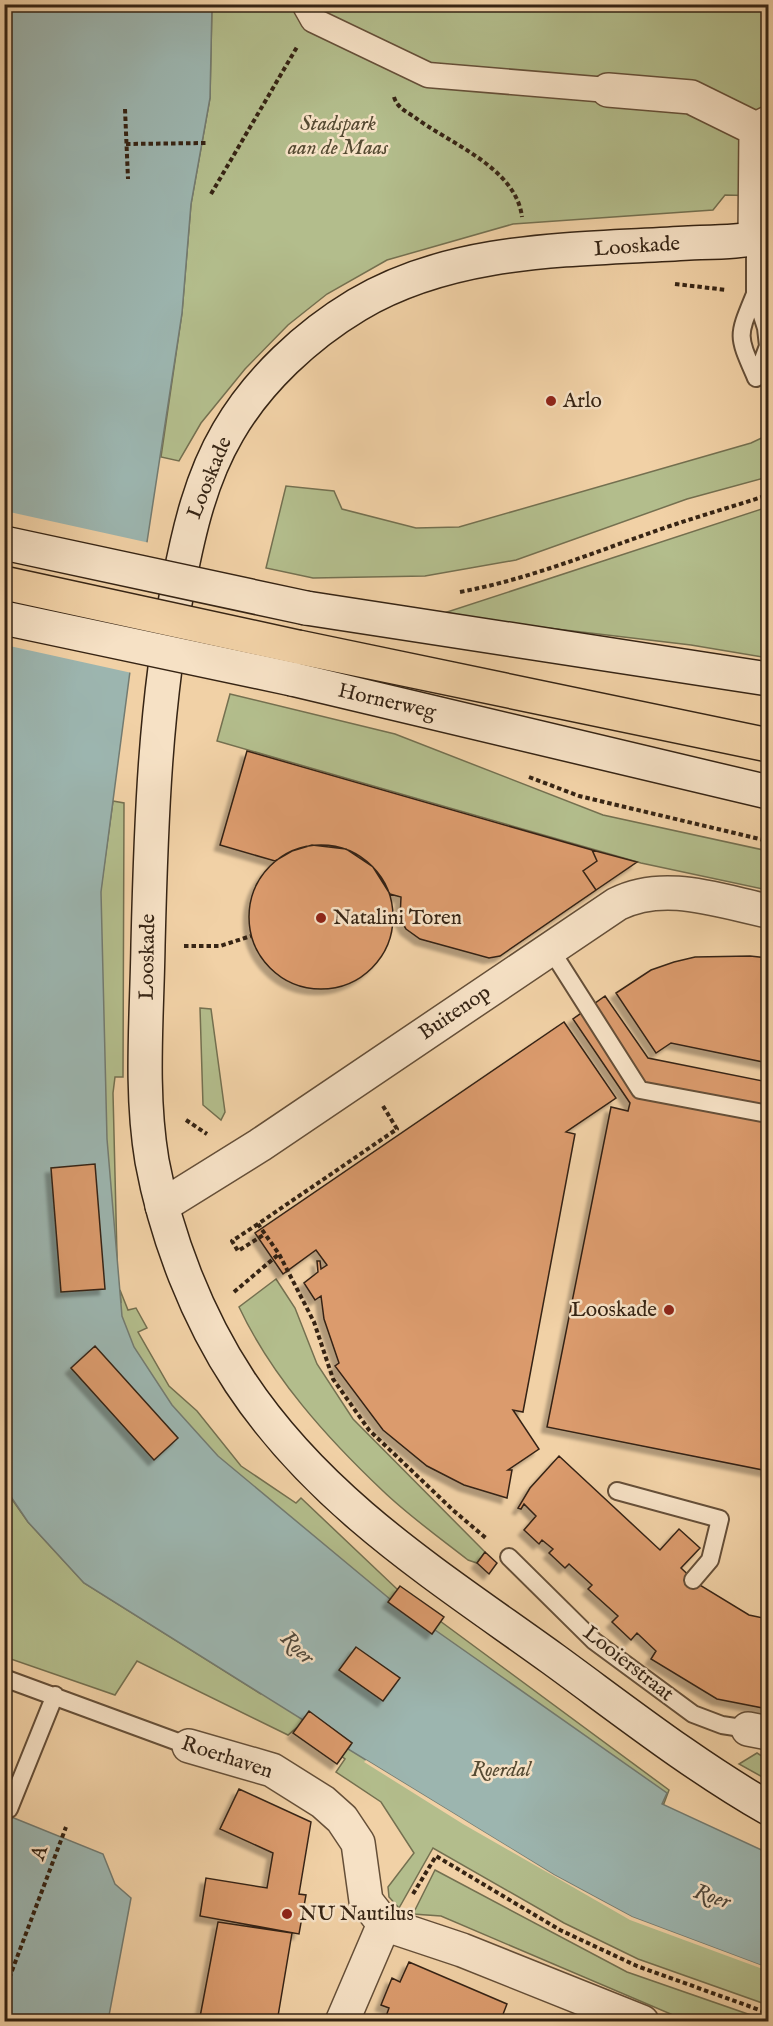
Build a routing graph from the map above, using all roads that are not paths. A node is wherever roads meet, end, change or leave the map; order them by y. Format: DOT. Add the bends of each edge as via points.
graph roads {
  1 [pos="308,12"];
  2 [pos="608,90"];
  3 [pos="762,126"];
  4 [pos="764,239"];
  5 [pos="755,294"];
  6 [pos="4,543"];
  7 [pos="4,583"];
  8 [pos="4,618"];
  9 [pos="768,679"];
  10 [pos="759,740"];
  11 [pos="768,792"];
  12 [pos="768,911"];
  13 [pos="551,950"];
  14 [pos="768,1114"];
  15 [pos="162,1206"];
  16 [pos="617,1491"];
  17 [pos="509,1557"];
  18 [pos="693,1580"];
  19 [pos="4,1678"];
  20 [pos="56,1695"];
  21 [pos="758,1731"];
  22 [pos="189,1746"];
  23 [pos="768,1808"];
  24 [pos="9,1809"];
  25 [pos="384,1924"];
  26 [pos="342,2022"];
  27 [pos="642,2022"];
  1 -- 2 [label="street" via="428,75"];
  2 -- 3 [label="main road" via="691,97"];
  3 -- 4 [label="main road"];
  4 -- 5 [label="lane"];
  4 -- 15 [label="main road, Looskade" via="526,254 434,270 385,290 332,321 288,358 228,431 191,521 173,613 154,771 145,1102"];
  6 -- 9 [label="main road, bridge" via="306,608"];
  7 -- 10 [label="main road, Hornerweg, bridge"];
  8 -- 11 [label="main road, Hornerweg, bridge" via="292,679"];
  12 -- 13 [label="main road, Buitenop" via="676,892 635,895"];
  13 -- 14 [label="lane" via="640,1090"];
  13 -- 15 [label="main road, Buitenop"];
  15 -- 23 [label="main road, Looskade" via="203,1315 237,1378 276,1433 322,1484 421,1566 689,1757"];
  16 -- 18 [label="lane" via="720,1519 710,1560"];
  17 -- 21 [label="lane, Looierstraat" via="594,1641 693,1714 722,1725"];
  19 -- 20 [label="lane, Roerhaven"];
  20 -- 22 [label="lane, Roerhaven"];
  20 -- 24 [label="lane"];
  22 -- 25 [label="main road, Roerhaven" via="272,1770 323,1802 342,1819 358,1844 366,1901"];
  25 -- 26 [label="main road"];
  25 -- 27 [label="main road" via="462,1950"];
}
